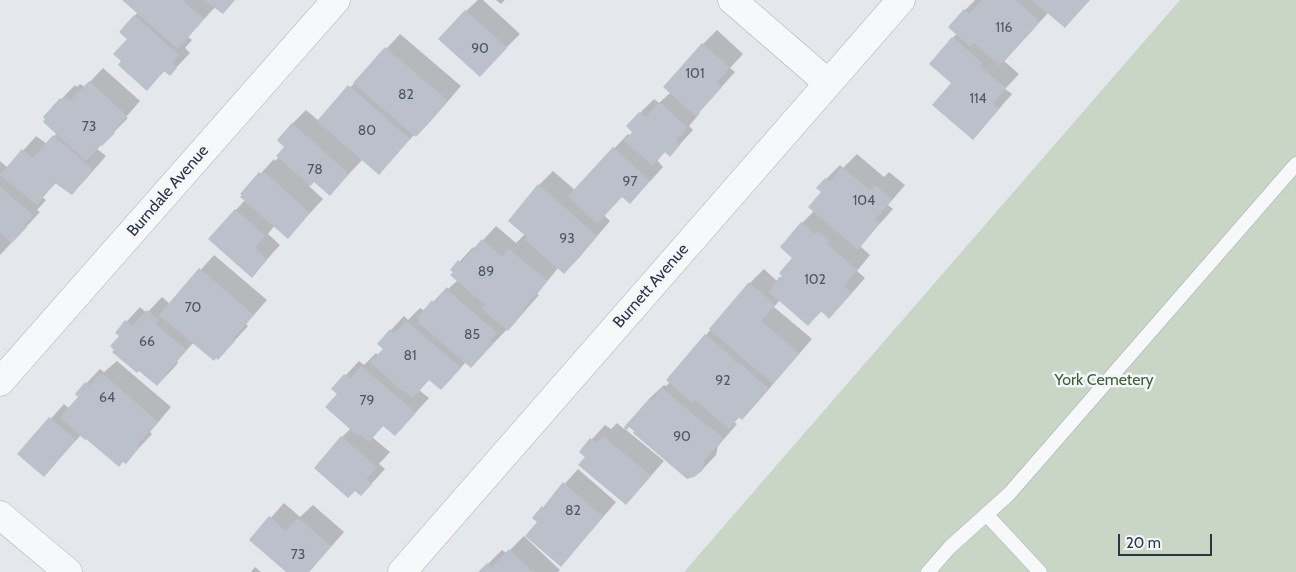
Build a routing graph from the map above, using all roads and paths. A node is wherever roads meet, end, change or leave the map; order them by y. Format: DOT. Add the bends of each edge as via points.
graph roads {
  1 [pos="336,0"];
  2 [pos="732,0"];
  3 [pos="901,0"];
  4 [pos="828,83"];
  5 [pos="1296,164"];
  6 [pos="0,382"];
  7 [pos="986,514"];
  8 [pos="0,515"];
  9 [pos="68,572"];
  10 [pos="402,572"];
  11 [pos="928,572"];
  12 [pos="1040,572"];
  1 -- 6 [label="street, Burndale Avenue"];
  2 -- 4 [label="street"];
  3 -- 4 [label="street, Burnett Avenue"];
  4 -- 10 [label="street, Burnett Avenue"];
  5 -- 7 [label="lane" via="1009,494"];
  7 -- 11 [label="lane"];
  7 -- 12 [label="lane"];
  8 -- 9 [label="street"];
}
